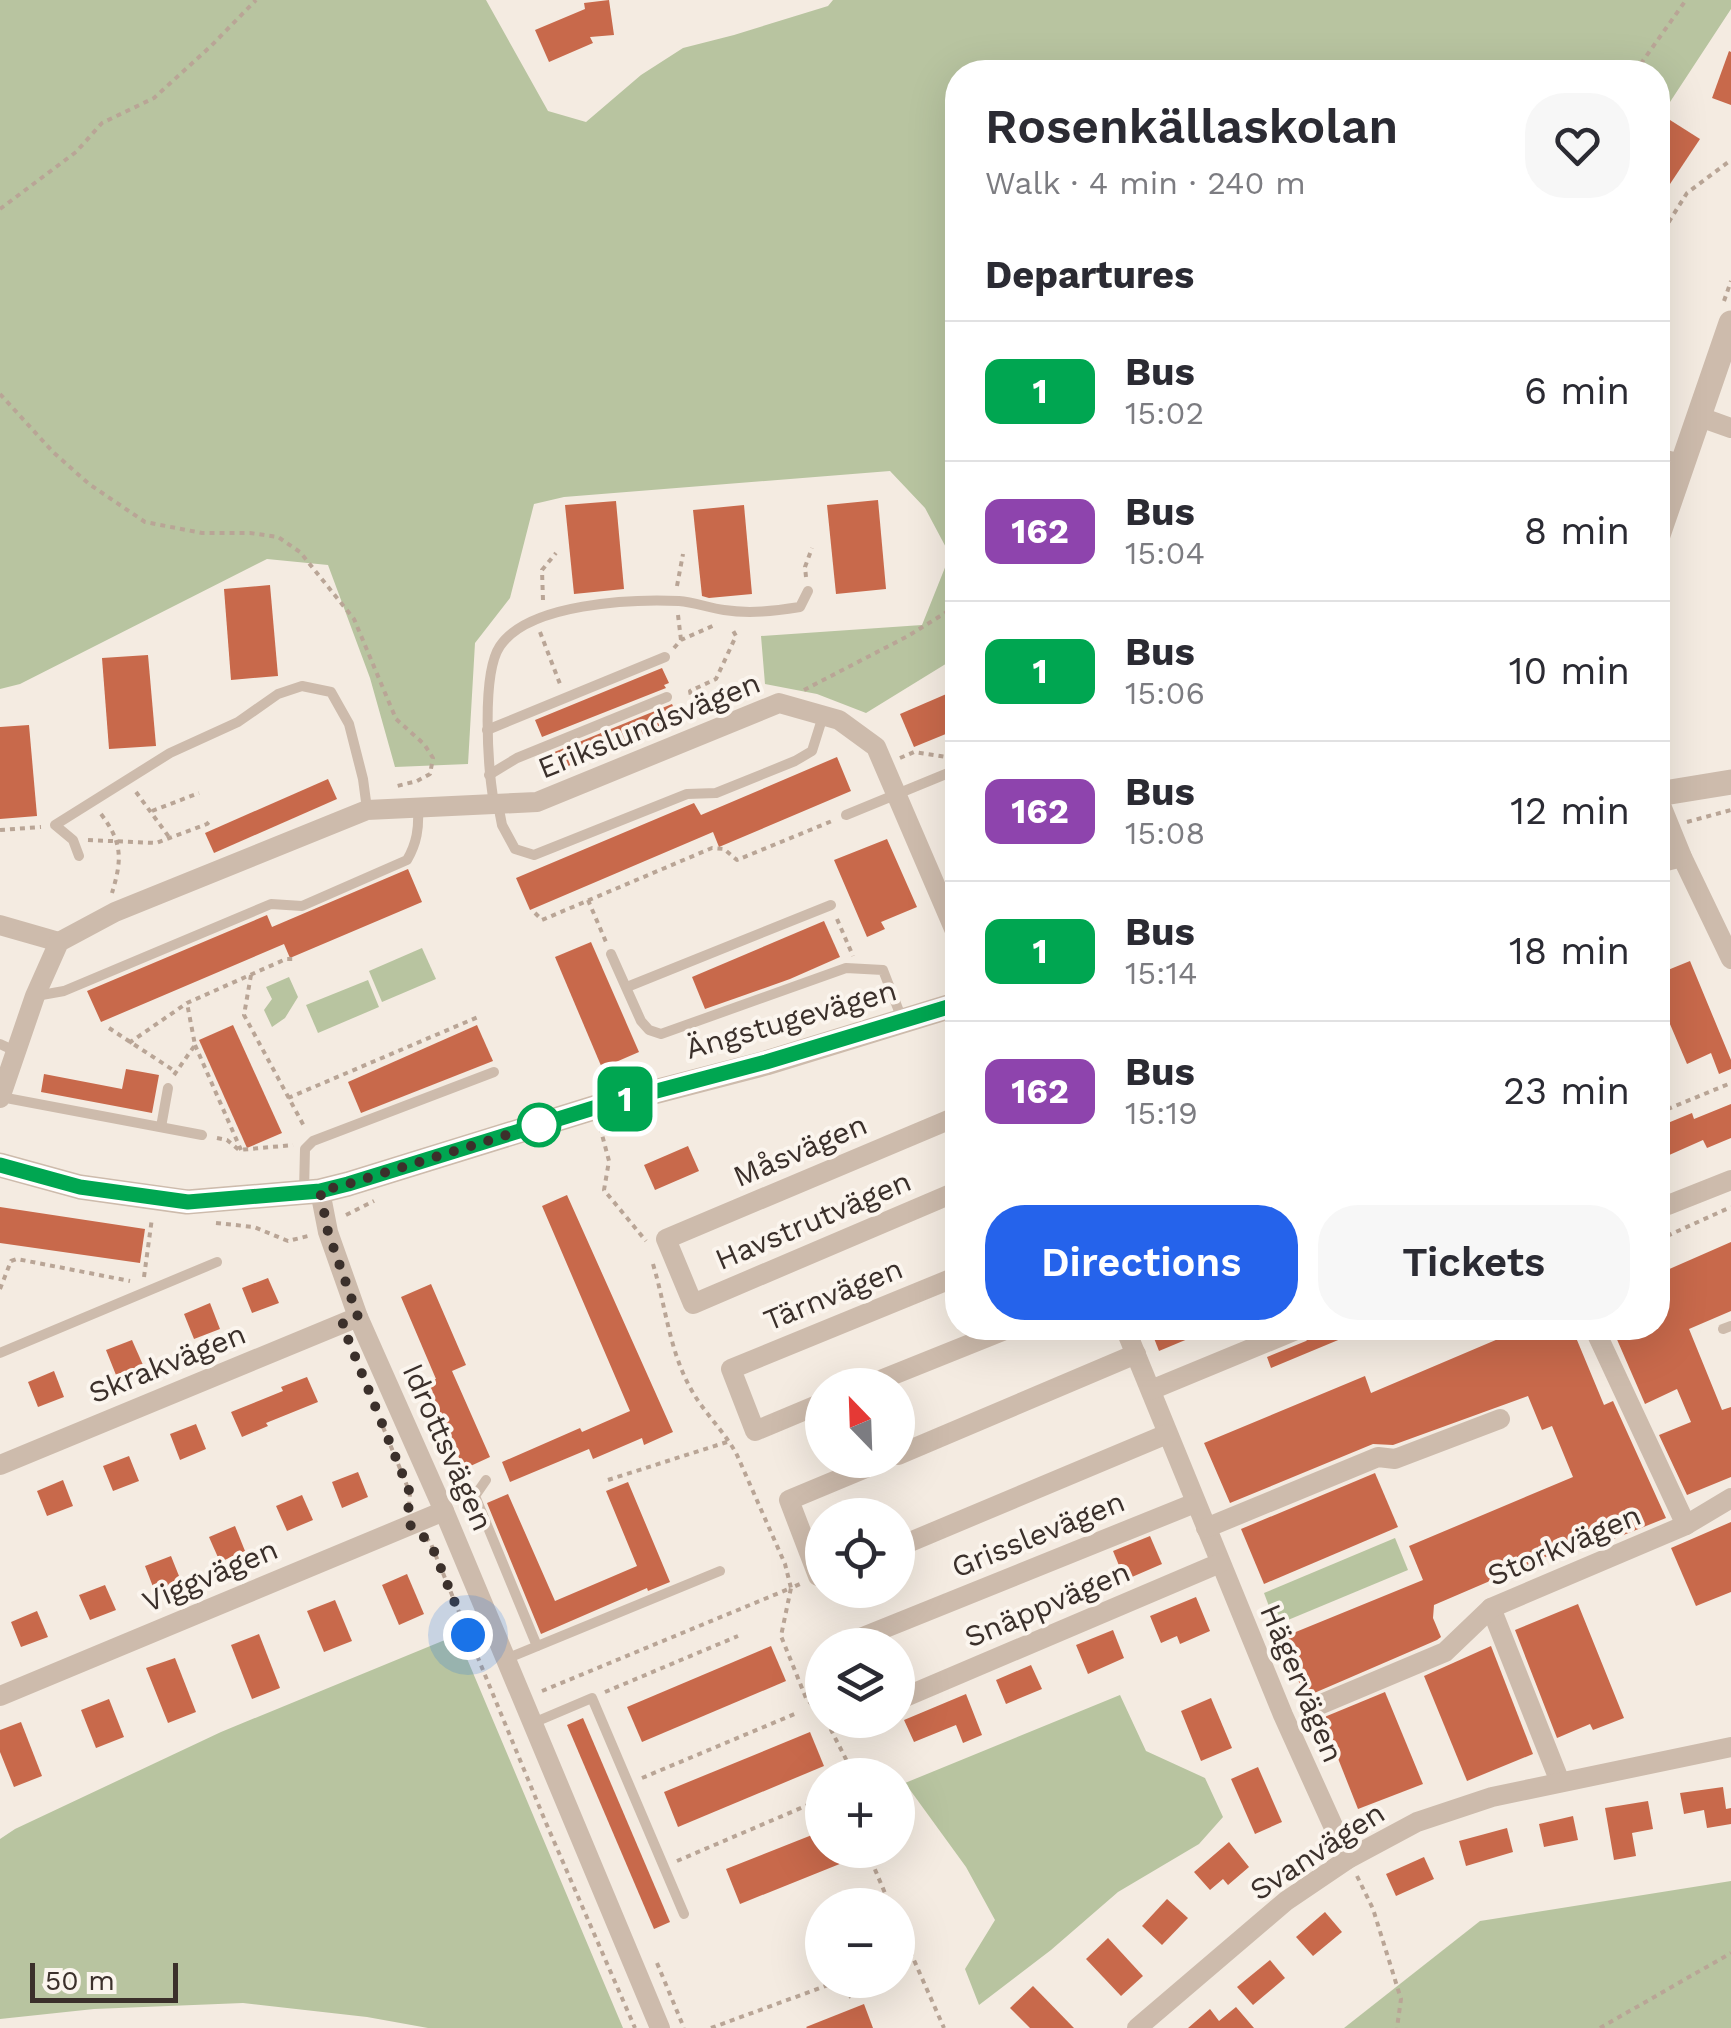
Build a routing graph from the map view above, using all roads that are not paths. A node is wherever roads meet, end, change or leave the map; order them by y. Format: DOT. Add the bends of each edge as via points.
graph roads {
  1 [pos="1731,323"];
  2 [pos="1700,417"];
  3 [pos="1731,428"];
  4 [pos="1670,456"];
  5 [pos="1684,459"];
  6 [pos="1670,500"];
  7 [pos="808,591"];
  8 [pos="664,657"];
  9 [pos="667,697"];
  10 [pos="823,716"];
  11 [pos="487,730"];
  12 [pos="945,774"];
  13 [pos="489,775"];
  14 [pos="1731,782"];
  15 [pos="896,794"];
  16 [pos="1670,794"];
  17 [pos="496,804"];
  18 [pos="418,808"];
  19 [pos="367,810"];
  20 [pos="846,815"];
  21 [pos="1670,830"];
  22 [pos="79,856"];
  23 [pos="1682,857"];
  24 [pos="1670,860"];
  25 [pos="945,908"];
  26 [pos="834,911"];
  27 [pos="0,926"];
  28 [pos="59,942"];
  29 [pos="1729,950"];
  30 [pos="612,954"];
  31 [pos="626,987"];
  32 [pos="35,996"];
  33 [pos="945,1008"];
  34 [pos="902,1020"];
  35 [pos="8,1047"];
  36 [pos="494,1072"];
  37 [pos="168,1088"];
  38 [pos="0,1097"];
  39 [pos="945,1121"];
  40 [pos="160,1127"];
  41 [pos="202,1135"];
  42 [pos="0,1165"];
  43 [pos="1731,1180"];
  44 [pos="312,1192"];
  45 [pos="945,1197"];
  46 [pos="1670,1205"];
  47 [pos="217,1262"];
  48 [pos="945,1281"];
  49 [pos="692,1304"];
  50 [pos="358,1317"];
  51 [pos="980,1340"];
  52 [pos="1130,1340"];
  53 [pos="1272,1340"];
  54 [pos="1600,1340"];
  55 [pos="0,1353"];
  56 [pos="1136,1354"];
  57 [pos="910,1368"];
  58 [pos="1151,1390"];
  59 [pos="805,1410"];
  60 [pos="1500,1419"];
  61 [pos="1168,1434"];
  62 [pos="915,1448"];
  63 [pos="0,1465"];
  64 [pos="842,1478"];
  65 [pos="486,1480"];
  66 [pos="1731,1498"];
  67 [pos="1195,1503"];
  68 [pos="444,1511"];
  69 [pos="1686,1525"];
  70 [pos="1206,1528"];
  71 [pos="915,1540"];
  72 [pos="805,1542"];
  73 [pos="1220,1563"];
  74 [pos="720,1572"];
  75 [pos="1491,1608"];
  76 [pos="888,1628"];
  77 [pos="536,1646"];
  78 [pos="505,1660"];
  79 [pos="915,1693"];
  80 [pos="0,1696"];
  81 [pos="1319,1705"];
  82 [pos="532,1724"];
  83 [pos="1731,1746"];
  84 [pos="1560,1782"];
  85 [pos="1348,1858"];
  86 [pos="684,1914"];
  87 [pos="660,2028"];
  88 [pos="1137,2028"];
  1 -- 2 [label="street"];
  2 -- 3 [label="street"];
  2 -- 5 [label="street"];
  4 -- 5 [label="lane"];
  5 -- 6 [label="street"];
  7 -- 11 [label="lane" via="800,607 757,613 640,601 542,616 499,647"];
  8 -- 11 [label="lane"];
  9 -- 13 [label="lane"];
  10 -- 15 [label="street, Erikslundsvägen" via="840,720 876,747"];
  10 -- 17 [label="street, Erikslundsvägen" via="779,703 537,802"];
  10 -- 17 [label="lane" via="812,750 794,761 716,792 687,794 534,855 515,849"];
  11 -- 13 [label="lane"];
  12 -- 15 [label="lane"];
  13 -- 17 [label="lane"];
  14 -- 16 [label="street"];
  15 -- 20 [label="lane"];
  15 -- 25 [label="street, Erikslundsvägen"];
  17 -- 18 [label="street, Erikslundsvägen"];
  18 -- 19 [label="street, Erikslundsvägen"];
  18 -- 32 [label="lane" via="416,844 407,860 302,906 271,904 64,991"];
  19 -- 22 [label="lane" via="349,724 331,692 302,686 170,752 55,825"];
  19 -- 28 [label="street, Erikslundsvägen" via="115,912"];
  21 -- 23 [label="street"];
  23 -- 24 [label="street"];
  23 -- 29 [label="street"];
  26 -- 31 [label="lane"];
  27 -- 28 [label="street"];
  28 -- 32 [label="street"];
  30 -- 31 [label="lane"];
  31 -- 34 [label="lane" via="641,1021 661,1034 846,968 883,970"];
  32 -- 35 [label="street"];
  33 -- 34 [label="street, Ängstugevägen"];
  34 -- 44 [label="street, Ängstugevägen"];
  35 -- 38 [label="street"];
  36 -- 44 [label="lane" via="310,1143 305,1148"];
  37 -- 40 [label="lane"];
  38 -- 40 [label="lane"];
  39 -- 49 [label="street, Måsvägen" via="656,1240"];
  40 -- 41 [label="lane"];
  42 -- 44 [label="street, Ängstugevägen" via="80,1187 188,1202"];
  43 -- 46 [label="street"];
  44 -- 50 [label="street, Idrottsvägen"];
  45 -- 49 [label="street, Havstrutvägen"];
  47 -- 55 [label="lane"];
  48 -- 59 [label="street, Tärnvägen" via="731,1369 755,1430"];
  50 -- 63 [label="street, Skrakvägen"];
  50 -- 68 [label="street, Idrottsvägen"];
  51 -- 57 [label="street"];
  52 -- 56 [label="street, Hägervägen"];
  53 -- 58 [label="street"];
  54 -- 69 [label="street"];
  56 -- 58 [label="street, Hägervägen"];
  56 -- 62 [label="street"];
  58 -- 61 [label="street, Hägervägen"];
  60 -- 70 [label="street" via="1394,1459 1378,1457"];
  61 -- 67 [label="street, Hägervägen"];
  61 -- 71 [label="street"];
  64 -- 72 [label="street" via="789,1500"];
  65 -- 77 [label="lane" via="475,1496"];
  66 -- 69 [label="street, Storkvägen"];
  67 -- 70 [label="street, Hägervägen"];
  67 -- 76 [label="street, Grisslevägen"];
  68 -- 78 [label="street, Idrottsvägen"];
  68 -- 80 [label="street, Viggvägen"];
  69 -- 75 [label="street, Storkvägen"];
  70 -- 73 [label="street, Hägervägen"];
  73 -- 79 [label="street, Snäppvägen"];
  73 -- 85 [label="street, Hägervägen"];
  74 -- 77 [label="lane"];
  75 -- 81 [label="street, Storkvägen" via="1445,1652"];
  75 -- 84 [label="street"];
  77 -- 78 [label="lane"];
  78 -- 82 [label="street, Idrottsvägen"];
  82 -- 86 [label="lane" via="592,1698"];
  82 -- 87 [label="street, Idrottsvägen"];
  83 -- 84 [label="street, Svanvägen"];
  84 -- 85 [label="street, Svanvägen" via="1418,1822"];
  85 -- 88 [label="street, Svanvägen" via="1286,1901"];
}
